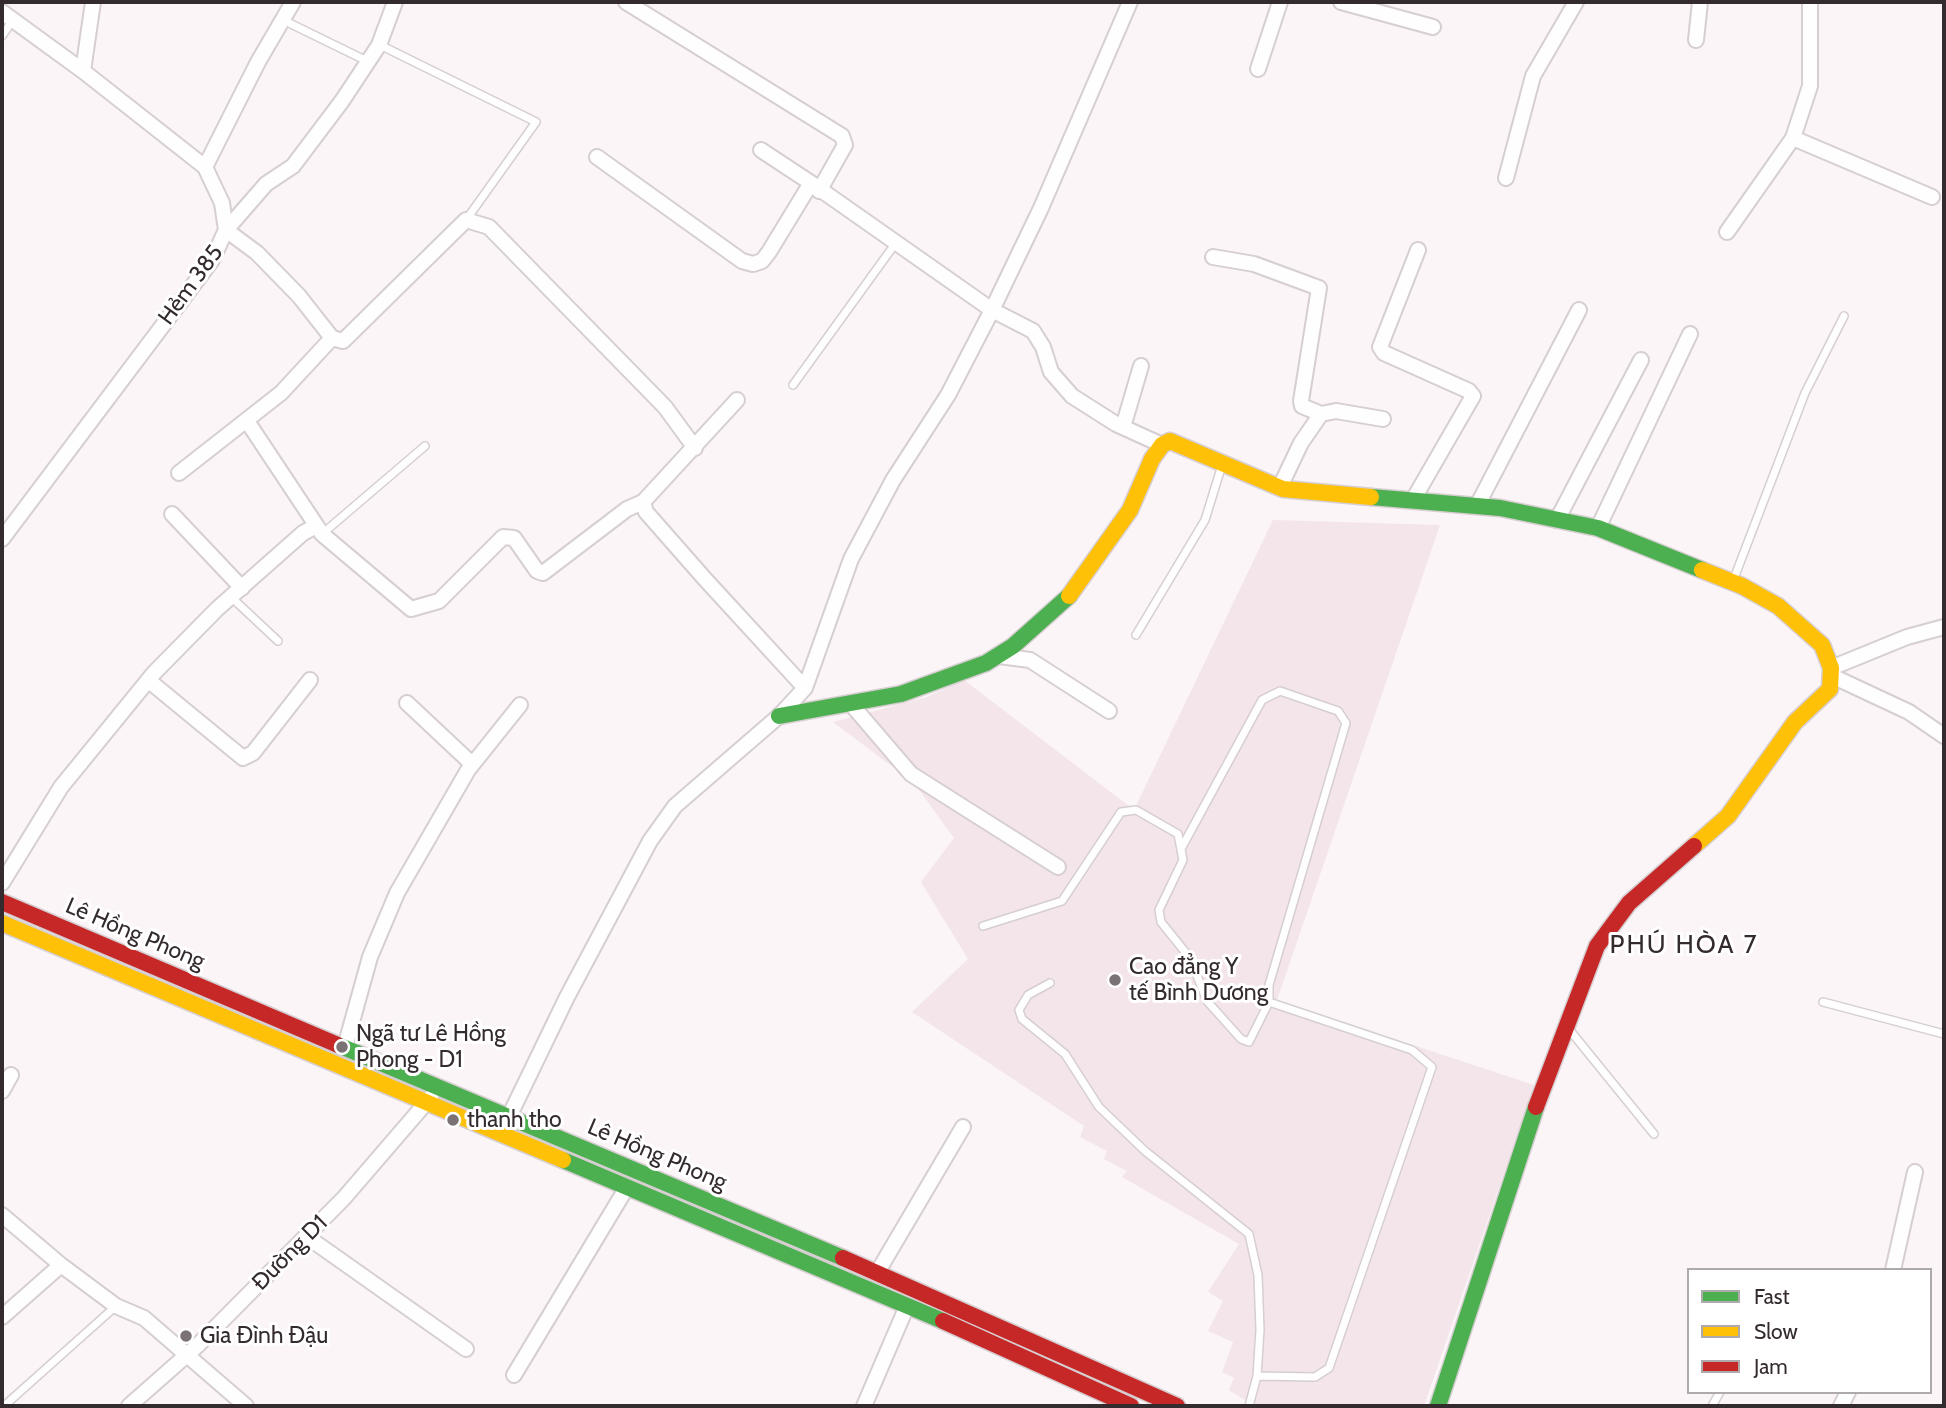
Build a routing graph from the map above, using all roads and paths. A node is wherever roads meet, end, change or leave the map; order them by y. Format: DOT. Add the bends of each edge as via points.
graph roads {
  1 [pos="93,2"];
  2 [pos="293,2"];
  3 [pos="395,2"];
  4 [pos="626,2"];
  5 [pos="1130,2"];
  6 [pos="1280,2"];
  7 [pos="1341,2"];
  8 [pos="1576,2"];
  9 [pos="1700,2"];
  10 [pos="1810,2"];
  11 [pos="7,16"];
  12 [pos="283,20"];
  13 [pos="1433,27"];
  14 [pos="2,36"];
  15 [pos="1696,40"];
  16 [pos="379,45"];
  17 [pos="369,62"];
  18 [pos="1258,69"];
  19 [pos="83,71"];
  20 [pos="1793,138"];
  21 [pos="761,150"];
  22 [pos="597,157"];
  23 [pos="205,167"];
  24 [pos="1506,178"];
  25 [pos="815,187"];
  26 [pos="1932,197"];
  27 [pos="466,220"];
  28 [pos="226,230"];
  29 [pos="1727,232"];
  30 [pos="895,244"];
  31 [pos="1418,250"];
  32 [pos="1213,257"];
  33 [pos="992,310"];
  34 [pos="1579,310"];
  35 [pos="1844,316"];
  36 [pos="1690,334"];
  37 [pos="332,338"];
  38 [pos="1641,360"];
  39 [pos="1141,366"];
  40 [pos="793,385"];
  41 [pos="737,400"];
  42 [pos="1321,414"];
  43 [pos="1383,419"];
  44 [pos="247,421"];
  45 [pos="1122,427"];
  46 [pos="1161,445"];
  47 [pos="425,446"];
  48 [pos="695,448"];
  49 [pos="1222,464"];
  50 [pos="179,473"];
  51 [pos="1280,487"];
  52 [pos="1413,500"];
  53 [pos="643,502"];
  54 [pos="1477,506"];
  55 [pos="172,514"];
  56 [pos="1557,520"];
  57 [pos="1598,528"];
  58 [pos="319,530"];
  59 [pos="2,539"];
  60 [pos="1732,582"];
  61 [pos="237,593"];
  62 [pos="1944,627"];
  63 [pos="1136,635"];
  64 [pos="278,641"];
  65 [pos="997,656"];
  66 [pos="1832,672"];
  67 [pos="148,680"];
  68 [pos="310,680"];
  69 [pos="805,688"];
  70 [pos="407,703"];
  71 [pos="851,704"];
  72 [pos="520,705"];
  73 [pos="1109,711"];
  74 [pos="779,716"];
  75 [pos="1944,736"];
  76 [pos="472,764"];
  77 [pos="1182,847"];
  78 [pos="1058,867"];
  79 [pos="2,883"];
  80 [pos="2,902"];
  81 [pos="2,923"];
  82 [pos="983,926"];
  83 [pos="1050,983"];
  84 [pos="1269,1002"];
  85 [pos="1823,1002"];
  86 [pos="1565,1025"];
  87 [pos="1944,1034"];
  88 [pos="345,1047"];
  89 [pos="11,1075"];
  90 [pos="438,1087"];
  91 [pos="2,1091"];
  92 [pos="427,1103"];
  93 [pos="509,1117"];
  94 [pos="963,1127"];
  95 [pos="501,1134"];
  96 [pos="1654,1134"];
  97 [pos="1915,1172"];
  98 [pos="627,1187"];
  99 [pos="2,1215"];
  100 [pos="306,1236"];
  101 [pos="61,1265"];
  102 [pos="1893,1268"];
  103 [pos="877,1273"];
  104 [pos="915,1289"];
  105 [pos="116,1306"];
  106 [pos="907,1306"];
  107 [pos="2,1317"];
  108 [pos="466,1349"];
  109 [pos="188,1354"];
  110 [pos="514,1375"];
  111 [pos="1257,1376"];
  112 [pos="4,1406"];
  113 [pos="129,1406"];
  114 [pos="246,1406"];
  115 [pos="864,1406"];
  116 [pos="1131,1406"];
  117 [pos="1177,1406"];
  118 [pos="1249,1406"];
  119 [pos="1438,1406"];
  1 -- 19 [label="street"];
  2 -- 12 [label="street"];
  3 -- 16 [label="street"];
  4 -- 25 [label="street" via="842,136 845,145"];
  5 -- 33 [label="street"];
  6 -- 18 [label="street"];
  7 -- 13 [label="street"];
  8 -- 24 [label="street" via="1533,76"];
  9 -- 15 [label="street"];
  10 -- 20 [label="street" via="1810,86"];
  11 -- 14 [label="lane"];
  11 -- 19 [label="street, Hẻm 385"];
  12 -- 17 [label="lane"];
  12 -- 23 [label="street"];
  16 -- 17 [label="street"];
  16 -- 27 [label="lane" via="536,122"];
  17 -- 28 [label="street" via="293,166 265,184"];
  19 -- 23 [label="street, Hẻm 385"];
  20 -- 26 [label="street"];
  20 -- 29 [label="street"];
  21 -- 25 [label="street"];
  22 -- 25 [label="street" via="742,261 753,264 762,261"];
  23 -- 28 [label="street, Hẻm 385" via="219,195"];
  25 -- 30 [label="street"];
  27 -- 37 [label="street" via="343,341"];
  27 -- 48 [label="street" via="489,227 665,407"];
  28 -- 37 [label="street" via="257,253"];
  28 -- 59 [label="street, Hẻm 385" via="212,260"];
  30 -- 33 [label="street"];
  30 -- 40 [label="lane"];
  31 -- 52 [label="street" via="1380,347 1473,396"];
  32 -- 42 [label="street" via="1254,264 1319,288 1301,401 1302,406"];
  33 -- 45 [label="street" via="1033,331 1051,372 1072,396"];
  33 -- 69 [label="street" via="850,559"];
  34 -- 54 [label="street"];
  35 -- 60 [label="lane" via="1805,393"];
  36 -- 57 [label="street"];
  37 -- 44 [label="street" via="281,393"];
  38 -- 56 [label="street"];
  39 -- 45 [label="street"];
  41 -- 48 [label="street"];
  42 -- 43 [label="street" via="1336,411"];
  42 -- 51 [label="street"];
  44 -- 50 [label="street"];
  44 -- 58 [label="street"];
  45 -- 46 [label="street"];
  46 -- 49 [label="street" via="1170,441"];
  46 -- 65 [label="street" via="1115,536 1077,588"];
  47 -- 58 [label="lane"];
  48 -- 53 [label="street"];
  49 -- 51 [label="street"];
  49 -- 63 [label="lane" via="1205,520"];
  51 -- 52 [label="street"];
  52 -- 54 [label="street"];
  53 -- 58 [label="street" via="627,509 543,573 514,538 503,537 439,601 411,609"];
  53 -- 69 [label="street" via="646,512"];
  54 -- 56 [label="street"];
  55 -- 61 [label="street"];
  56 -- 57 [label="street"];
  57 -- 60 [label="street"];
  58 -- 61 [label="street" via="303,533"];
  60 -- 66 [label="street" via="1778,606 1807,630 1822,645"];
  61 -- 64 [label="lane"];
  61 -- 67 [label="street"];
  62 -- 66 [label="street" via="1907,637"];
  65 -- 71 [label="street" via="933,684"];
  65 -- 73 [label="street" via="1030,660"];
  66 -- 75 [label="street"];
  66 -- 86 [label="street" via="1830,689 1795,722 1728,816 1608,927 1588,963"];
  67 -- 68 [label="street" via="243,758 253,753"];
  67 -- 79 [label="street" via="61,788"];
  69 -- 74 [label="street"];
  70 -- 76 [label="street"];
  71 -- 74 [label="street"];
  71 -- 78 [label="street" via="911,774"];
  72 -- 76 [label="street"];
  74 -- 93 [label="street" via="674,806 650,841"];
  76 -- 88 [label="street" via="382,922"];
  77 -- 82 [label="lane" via="1178,834 1136,810 1121,812 1062,901"];
  77 -- 84 [label="lane" via="1183,860 1158,910 1161,922 1190,958 1207,1001 1241,1039 1249,1042"];
  77 -- 84 [label="lane" via="1262,700 1280,691 1338,710 1346,723 1269,985"];
  80 -- 88 [label="street, Lê Hồng Phong"];
  81 -- 92 [label="street, Lê Hồng Phong"];
  83 -- 111 [label="lane" via="1028,995 1019,1010 1023,1019 1065,1054 1099,1107 1249,1234 1258,1275"];
  84 -- 111 [label="lane" via="1412,1050 1432,1067 1329,1368 1315,1377"];
  85 -- 87 [label="lane"];
  86 -- 96 [label="lane"];
  86 -- 119 [label="street"];
  88 -- 90 [label="street, Lê Hồng Phong"];
  89 -- 91 [label="street"];
  90 -- 92 [label="street, Đường D1"];
  90 -- 93 [label="street, Lê Hồng Phong"];
  92 -- 95 [label="street, Lê Hồng Phong"];
  92 -- 100 [label="street, Đường D1"];
  93 -- 95 [label="street"];
  93 -- 103 [label="street, Lê Hồng Phong"];
  94 -- 103 [label="street"];
  95 -- 98 [label="street, Lê Hồng Phong"];
  97 -- 102 [label="street"];
  98 -- 106 [label="street, Lê Hồng Phong"];
  98 -- 110 [label="street"];
  99 -- 101 [label="street"];
  100 -- 108 [label="street"];
  100 -- 109 [label="street, Đường D1"];
  101 -- 105 [label="street"];
  101 -- 107 [label="street"];
  103 -- 104 [label="street, Lê Hồng Phong"];
  104 -- 106 [label="street"];
  104 -- 117 [label="street, Lê Hồng Phong"];
  105 -- 109 [label="street" via="144,1318"];
  105 -- 112 [label="lane"];
  106 -- 115 [label="street"];
  106 -- 116 [label="street, Lê Hồng Phong"];
  109 -- 113 [label="street, Đường D1"];
  109 -- 114 [label="street"];
  111 -- 118 [label="lane"];
}
